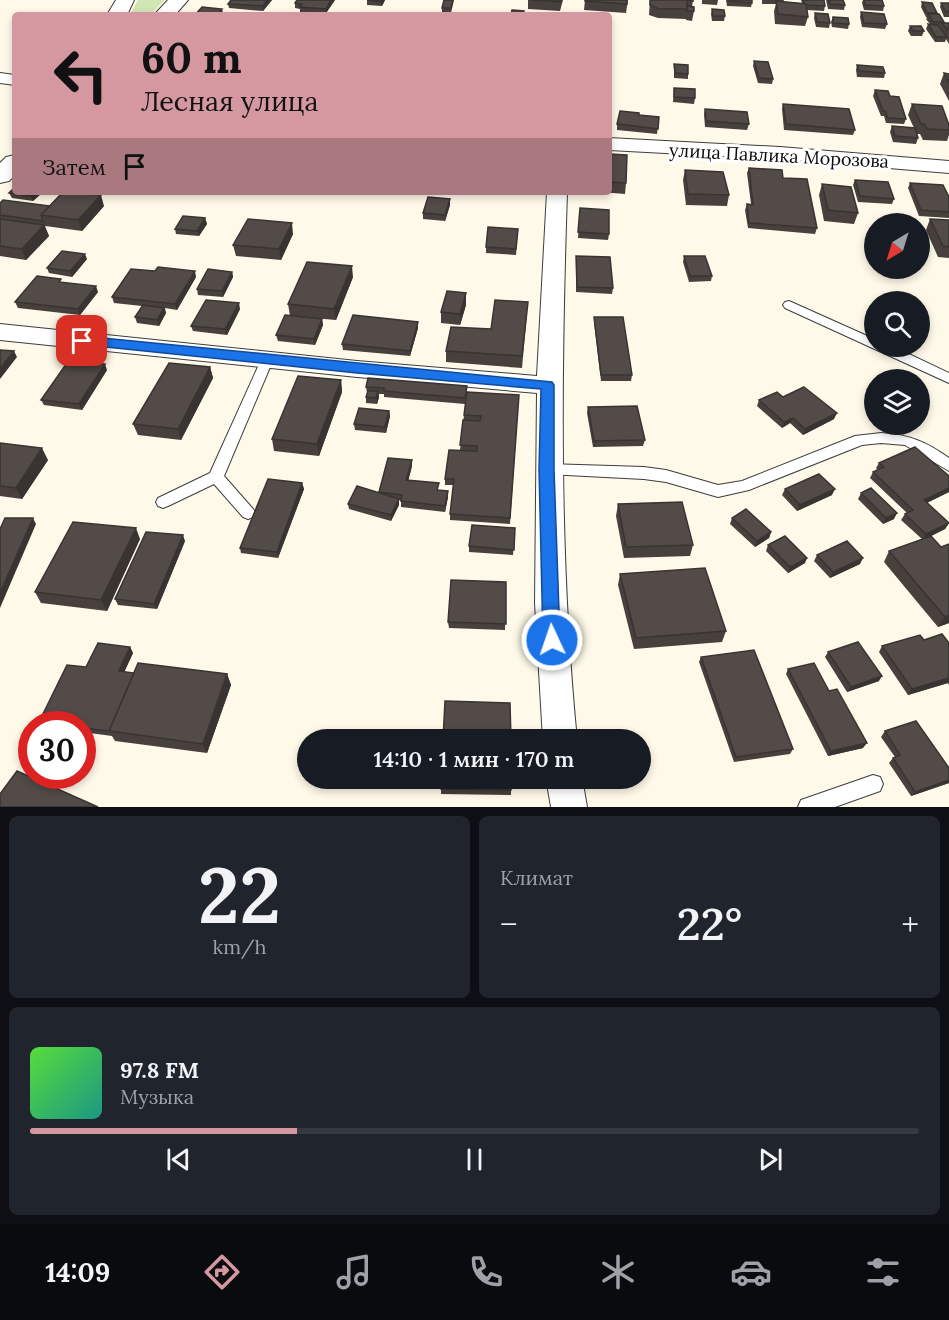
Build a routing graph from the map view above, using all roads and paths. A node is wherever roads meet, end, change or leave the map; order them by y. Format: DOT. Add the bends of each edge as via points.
graph roads {
  1 [pos="179,0"];
  2 [pos="167,12"];
  3 [pos="612,144"];
  4 [pos="12,145"];
  5 [pos="0,155"];
  6 [pos="12,165"];
  7 [pos="949,167"];
  8 [pos="0,176"];
  9 [pos="556,195"];
  10 [pos="789,305"];
  11 [pos="0,332"];
  12 [pos="864,339"];
  13 [pos="904,357"];
  14 [pos="267,360"];
  15 [pos="949,378"];
  16 [pos="548,385"];
  17 [pos="949,466"];
  18 [pos="547,469"];
  19 [pos="216,477"];
  20 [pos="163,502"];
  21 [pos="248,513"];
  22 [pos="559,729"];
  23 [pos="873,784"];
  24 [pos="566,789"];
  25 [pos="569,807"];
  26 [pos="808,807"];
  1 -- 2 [label="street"];
  3 -- 7 [label="street, улица Павлика Морозова"];
  4 -- 5 [label="street"];
  6 -- 8 [label="street"];
  9 -- 16 [label="street"];
  10 -- 12 [label="lane"];
  11 -- 14 [label="street"];
  13 -- 15 [label="lane"];
  14 -- 16 [label="street"];
  14 -- 19 [label="lane"];
  16 -- 18 [label="street"];
  17 -- 18 [label="lane" via="907,440 881,438 860,440 744,486 718,491 644,473"];
  18 -- 22 [label="street" via="550,618"];
  19 -- 20 [label="lane"];
  19 -- 21 [label="lane"];
  23 -- 26 [label="lane"];
  24 -- 25 [label="street"];
}
